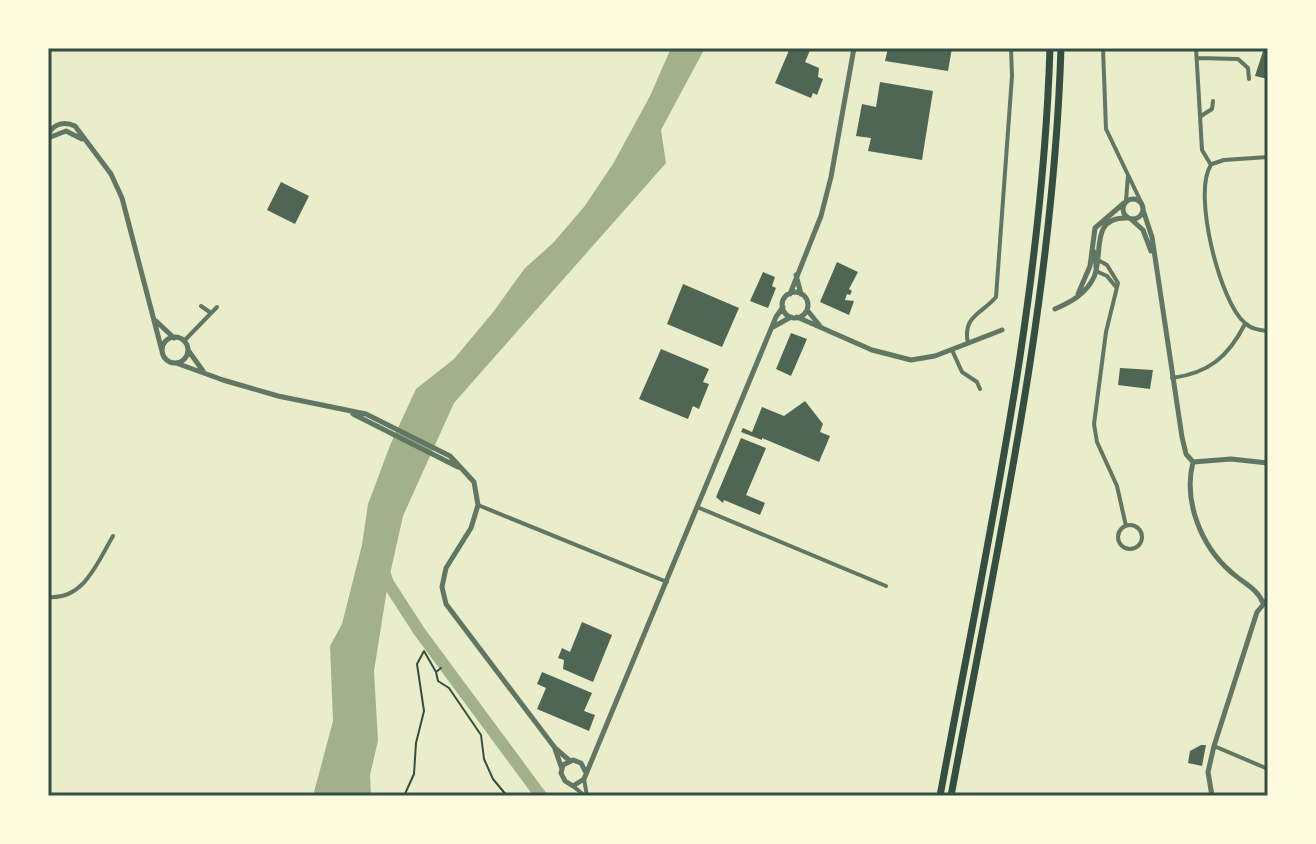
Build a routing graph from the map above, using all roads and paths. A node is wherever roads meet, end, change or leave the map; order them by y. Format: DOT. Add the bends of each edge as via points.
graph roads {
  1 [pos="854,48"];
  2 [pos="1011,48"];
  3 [pos="1050,48"];
  4 [pos="1061,48"];
  5 [pos="1103,48"];
  6 [pos="1196,48"];
  7 [pos="1197,58"];
  8 [pos="1249,79"];
  9 [pos="1213,101"];
  10 [pos="1200,116"];
  11 [pos="48,136"];
  12 [pos="1268,157"];
  13 [pos="1211,165"];
  14 [pos="1128,172"];
  15 [pos="1125,202"];
  16 [pos="1142,207"];
  17 [pos="1130,219"];
  18 [pos="1092,247"];
  19 [pos="1098,260"];
  20 [pos="1154,260"];
  21 [pos="1096,271"];
  22 [pos="796,274"];
  23 [pos="1117,289"];
  24 [pos="790,294"];
  25 [pos="801,294"];
  26 [pos="1075,299"];
  27 [pos="201,306"];
  28 [pos="217,307"];
  29 [pos="783,307"];
  30 [pos="1055,309"];
  31 [pos="807,310"];
  32 [pos="211,313"];
  33 [pos="794,317"];
  34 [pos="152,318"];
  35 [pos="1245,324"];
  36 [pos="772,327"];
  37 [pos="820,327"];
  38 [pos="1002,330"];
  39 [pos="1268,331"];
  40 [pos="174,338"];
  41 [pos="184,341"];
  42 [pos="968,343"];
  43 [pos="188,350"];
  44 [pos="952,350"];
  45 [pos="162,351"];
  46 [pos="176,363"];
  47 [pos="204,372"];
  48 [pos="1172,378"];
  49 [pos="980,389"];
  50 [pos="1193,462"];
  51 [pos="1268,463"];
  52 [pos="478,505"];
  53 [pos="696,507"];
  54 [pos="1126,526"];
  55 [pos="113,536"];
  56 [pos="667,582"];
  57 [pos="886,586"];
  58 [pos="48,597"];
  59 [pos="1264,603"];
  60 [pos="1268,613"];
  61 [pos="441,668"];
  62 [pos="436,672"];
  63 [pos="1214,746"];
  64 [pos="555,748"];
  65 [pos="594,751"];
  66 [pos="574,761"];
  67 [pos="562,769"];
  68 [pos="1268,769"];
  69 [pos="585,771"];
  70 [pos="584,779"];
  71 [pos="573,786"];
  72 [pos="404,796"];
  73 [pos="507,796"];
  74 [pos="586,796"];
  75 [pos="940,796"];
  76 [pos="951,796"];
  77 [pos="1212,796"];
  1 -- 22 [label="street" via="821,216"];
  2 -- 42 [label="street" via="997,288 992,302 970,319"];
  3 -- 75 [label="highway" via="1029,299"];
  4 -- 76 [label="highway" via="1053,189 1031,368"];
  5 -- 14 [label="street" via="1105,124"];
  6 -- 7 [label="street"];
  7 -- 8 [label="street" via="1238,59 1248,68"];
  7 -- 10 [label="street"];
  9 -- 10 [label="street" via="1212,109"];
  10 -- 13 [label="street" via="1202,150"];
  11 -- 34 [label="street" via="57,125 69,123 111,174 134,236"];
  12 -- 13 [label="street"];
  13 -- 35 [label="street" via="1206,181 1210,248"];
  14 -- 15 [label="street"];
  14 -- 16 [label="street"];
  15 -- 16 [label="street" via="1133,199"];
  15 -- 17 [label="street" via="1122,210"];
  15 -- 18 [label="street" via="1095,228"];
  16 -- 17 [label="street" via="1139,218"];
  16 -- 20 [label="street"];
  17 -- 19 [label="street" via="1113,220 1104,227"];
  17 -- 20 [label="street" via="1143,230"];
  18 -- 21 [label="street"];
  18 -- 26 [label="street" via="1088,273"];
  19 -- 21 [label="street"];
  19 -- 23 [label="street" via="1116,277"];
  20 -- 48 [label="street"];
  21 -- 23 [label="street"];
  21 -- 26 [label="street"];
  22 -- 24 [label="street"];
  22 -- 25 [label="street"];
  23 -- 54 [label="street" via="1094,424"];
  24 -- 25 [label="street"];
  24 -- 29 [label="street"];
  25 -- 31 [label="street"];
  26 -- 30 [label="street"];
  27 -- 32 [label="street"];
  28 -- 32 [label="street"];
  29 -- 33 [label="street"];
  29 -- 36 [label="street"];
  31 -- 33 [label="street"];
  31 -- 37 [label="street"];
  32 -- 41 [label="street"];
  33 -- 36 [label="street"];
  33 -- 37 [label="street"];
  34 -- 40 [label="street"];
  34 -- 45 [label="street"];
  35 -- 39 [label="street"];
  35 -- 48 [label="street" via="1234,345 1206,369"];
  36 -- 53 [label="street"];
  37 -- 44 [label="street" via="903,359"];
  38 -- 42 [label="street"];
  40 -- 41 [label="street"];
  40 -- 45 [label="street"];
  41 -- 43 [label="street"];
  42 -- 44 [label="street"];
  43 -- 46 [label="street"];
  43 -- 47 [label="street"];
  44 -- 49 [label="street" via="962,372"];
  45 -- 46 [label="street" via="166,360"];
  46 -- 47 [label="street"];
  47 -- 52 [label="street" via="377,422 465,471 474,482"];
  48 -- 50 [label="street" via="1185,450"];
  50 -- 51 [label="street"];
  50 -- 59 [label="street" via="1189,484 1205,540"];
  52 -- 56 [label="street"];
  52 -- 64 [label="street" via="471,528 446,568 443,596"];
  53 -- 56 [label="street"];
  53 -- 57 [label="street"];
  54 -- 54 [label="street" via="1119,542 1135,548 1141,533"];
  55 -- 58 [label="street" via="80,588"];
  56 -- 65 [label="street"];
  59 -- 60 [label="street"];
  59 -- 63 [label="street"];
  61 -- 62 [label="path"];
  62 -- 72 [label="path" via="424,651 417,664 424,711 414,774"];
  62 -- 73 [label="path" via="481,735 484,759"];
  63 -- 68 [label="street"];
  63 -- 77 [label="street" via="1208,772"];
  64 -- 66 [label="street"];
  64 -- 67 [label="street"];
  65 -- 66 [label="street"];
  65 -- 69 [label="street"];
  66 -- 67 [label="street"];
  66 -- 69 [label="street"];
  67 -- 71 [label="street" via="562,777"];
  69 -- 70 [label="street"];
  70 -- 71 [label="street"];
  70 -- 74 [label="street"];
  71 -- 74 [label="street"];
}
